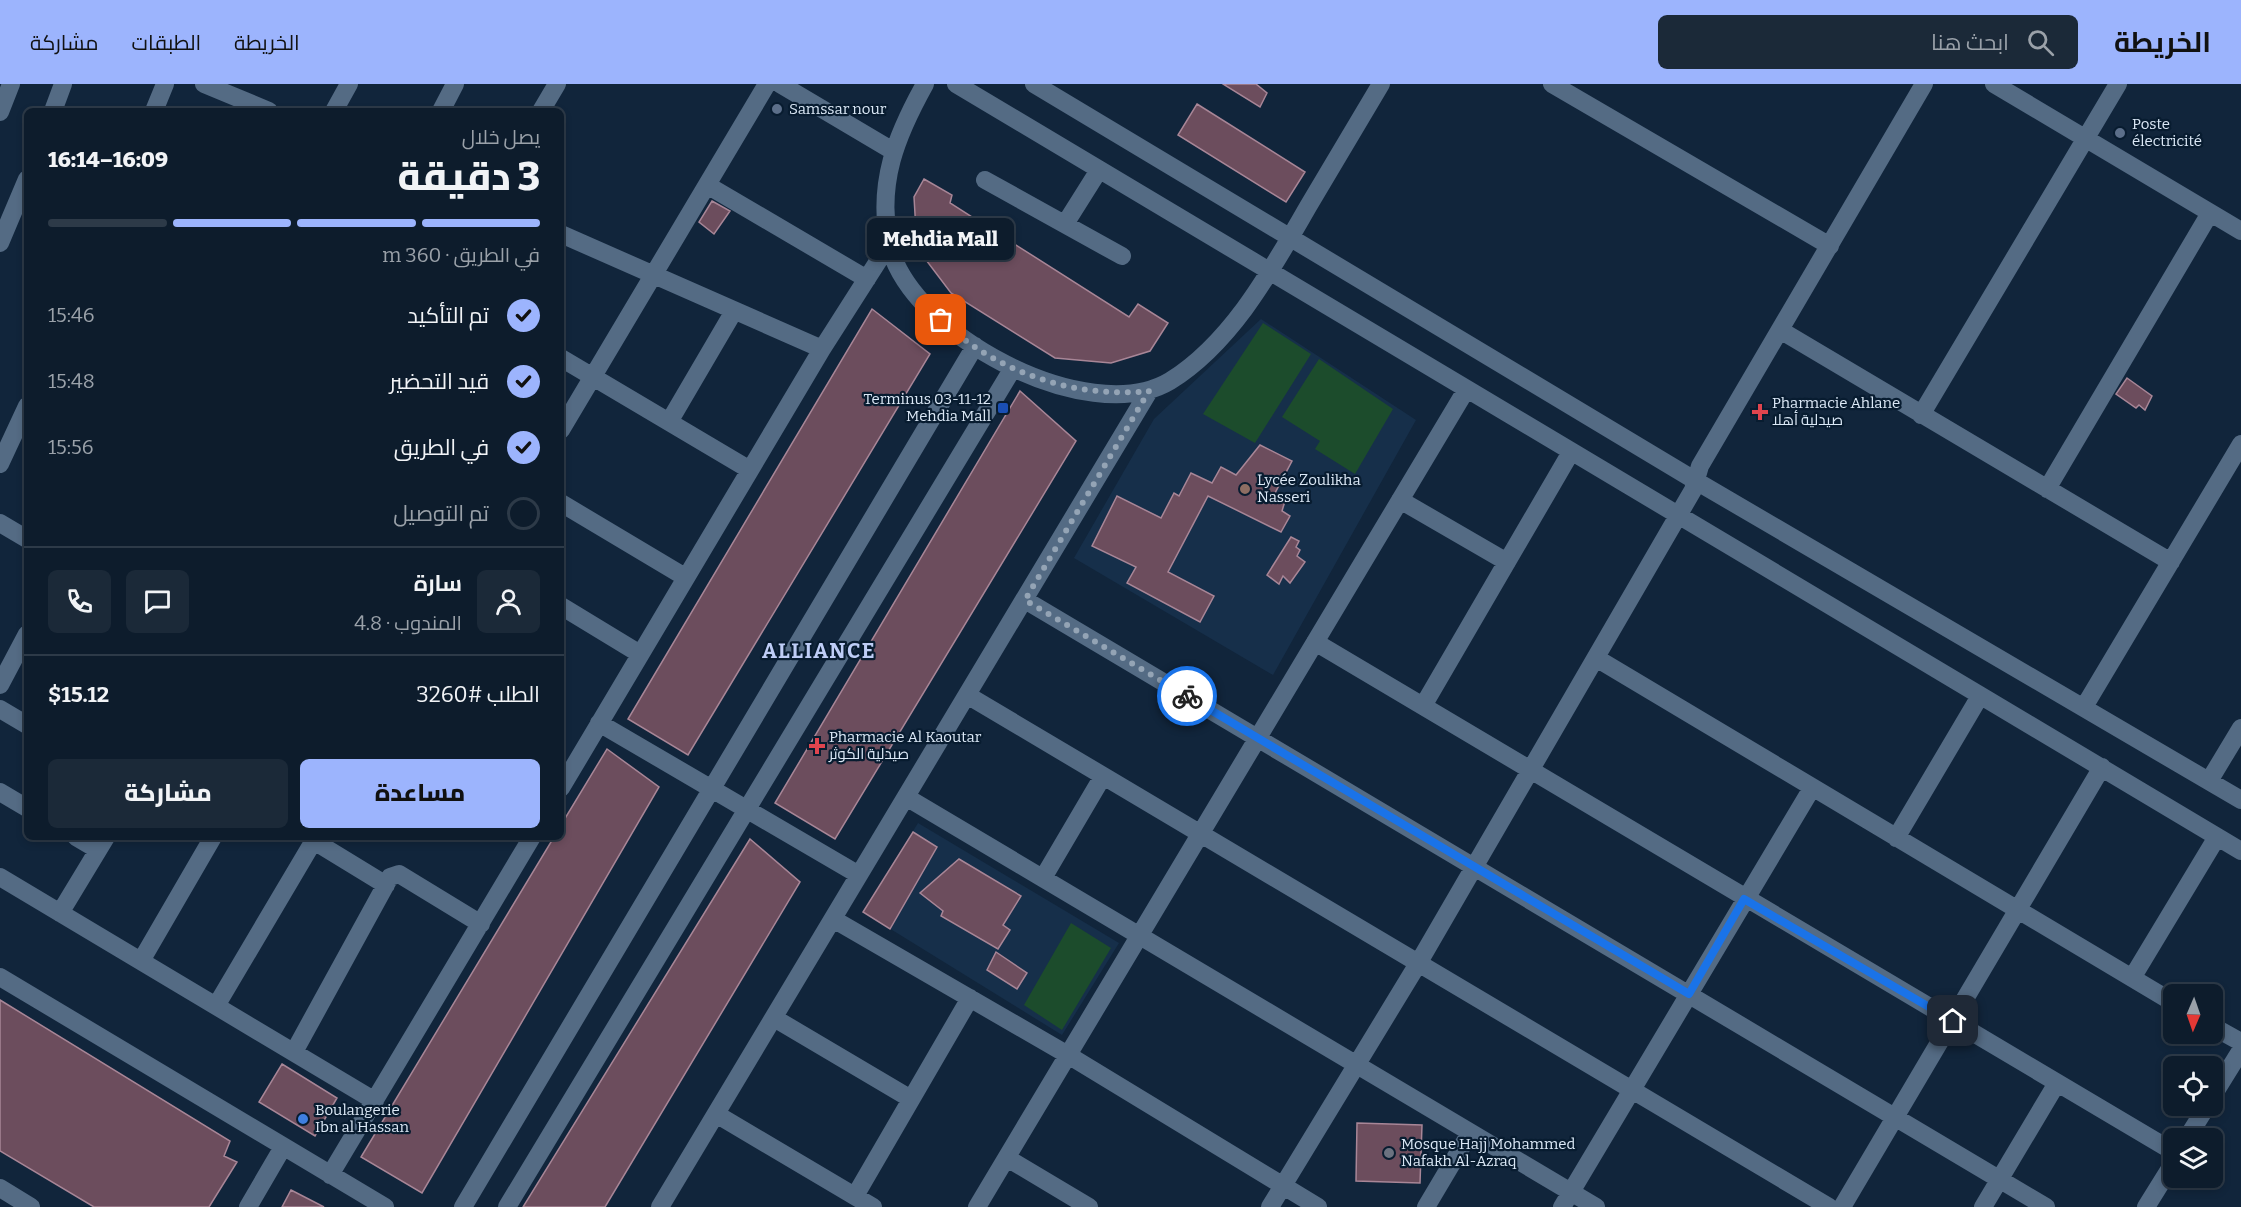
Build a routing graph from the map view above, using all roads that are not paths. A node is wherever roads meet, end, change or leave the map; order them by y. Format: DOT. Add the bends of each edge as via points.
graph roads {
  1 [pos="11,84"];
  2 [pos="63,84"];
  3 [pos="165,84"];
  4 [pos="204,84"];
  5 [pos="349,84"];
  6 [pos="455,84"];
  7 [pos="557,84"];
  8 [pos="767,84"];
  9 [pos="780,84"];
  10 [pos="925,84"];
  11 [pos="957,84"];
  12 [pos="1034,84"];
  13 [pos="1381,84"];
  14 [pos="1552,84"];
  15 [pos="1924,84"];
  16 [pos="1994,84"];
  17 [pos="2118,84"];
  18 [pos="54,108"];
  19 [pos="155,108"];
  20 [pos="262,108"];
  21 [pos="336,108"];
  22 [pos="443,108"];
  23 [pos="543,108"];
  24 [pos="0,112"];
  25 [pos="2085,138"];
  26 [pos="893,151"];
  27 [pos="1099,170"];
  28 [pos="985,180"];
  29 [pos="707,185"];
  30 [pos="24,186"];
  31 [pos="2210,213"];
  32 [pos="1065,224"];
  33 [pos="2241,231"];
  34 [pos="564,235"];
  35 [pos="1289,239"];
  36 [pos="0,243"];
  37 [pos="889,244"];
  38 [pos="1830,246"];
  39 [pos="1122,256"];
  40 [pos="1268,273"];
  41 [pos="654,274"];
  42 [pos="867,279"];
  43 [pos="734,310"];
  44 [pos="1780,330"];
  45 [pos="975,346"];
  46 [pos="822,349"];
  47 [pos="564,360"];
  48 [pos="1013,368"];
  49 [pos="592,377"];
  50 [pos="1466,390"];
  51 [pos="1149,391"];
  52 [pos="24,409"];
  53 [pos="1921,415"];
  54 [pos="669,422"];
  55 [pos="564,425"];
  56 [pos="8,426"];
  57 [pos="2241,444"];
  58 [pos="1571,452"];
  59 [pos="0,464"];
  60 [pos="750,470"];
  61 [pos="1696,481"];
  62 [pos="2047,489"];
  63 [pos="1400,500"];
  64 [pos="564,504"];
  65 [pos="1677,516"];
  66 [pos="0,523"];
  67 [pos="24,537"];
  68 [pos="1507,562"];
  69 [pos="2171,562"];
  70 [pos="685,577"];
  71 [pos="1025,600"];
  72 [pos="564,608"];
  73 [pos="24,640"];
  74 [pos="1314,642"];
  75 [pos="640,654"];
  76 [pos="1596,658"];
  77 [pos="0,685"];
  78 [pos="968,695"];
  79 [pos="1980,696"];
  80 [pos="1423,706"];
  81 [pos="2084,707"];
  82 [pos="0,709"];
  83 [pos="24,723"];
  84 [pos="599,723"];
  85 [pos="2241,728"];
  86 [pos="1258,738"];
  87 [pos="567,763"];
  88 [pos="2102,766"];
  89 [pos="1532,771"];
  90 [pos="1103,776"];
  91 [pos="2210,781"];
  92 [pos="1812,788"];
  93 [pos="712,789"];
  94 [pos="0,792"];
  95 [pos="906,797"];
  96 [pos="2241,800"];
  97 [pos="24,806"];
  98 [pos="747,809"];
  99 [pos="1201,833"];
  100 [pos="2217,837"];
  101 [pos="1896,838"];
  102 [pos="87,840"];
  103 [pos="211,840"];
  104 [pos="314,840"];
  105 [pos="317,840"];
  106 [pos="528,840"];
  107 [pos="102,844"];
  108 [pos="2241,851"];
  109 [pos="1475,866"];
  110 [pos="859,875"];
  111 [pos="0,877"];
  112 [pos="1043,878"];
  113 [pos="386,885"];
  114 [pos="1744,899"];
  115 [pos="2018,911"];
  116 [pos="60,913"];
  117 [pos="833,919"];
  118 [pos="481,924"];
  119 [pos="1139,934"];
  120 [pos="141,961"];
  121 [pos="1419,962"];
  122 [pos="0,977"];
  123 [pos="2132,978"];
  124 [pos="1689,994"];
  125 [pos="2163,996"];
  126 [pos="970,998"];
  127 [pos="216,1006"];
  128 [pos="774,1018"];
  129 [pos="1953,1021"];
  130 [pos="2223,1032"];
  131 [pos="2241,1042"];
  132 [pos="2241,1050"];
  133 [pos="294,1052"];
  134 [pos="1068,1055"];
  135 [pos="1356,1065"];
  136 [pos="2223,1079"];
  137 [pos="2057,1083"];
  138 [pos="1632,1091"];
  139 [pos="911,1099"];
  140 [pos="375,1101"];
  141 [pos="716,1114"];
  142 [pos="1896,1117"];
  143 [pos="1470,1133"];
  144 [pos="2163,1146"];
  145 [pos="284,1147"];
  146 [pos="1007,1158"];
  147 [pos="330,1175"];
  148 [pos="2000,1179"];
  149 [pos="2163,1179"];
  150 [pos="1283,1186"];
  151 [pos="0,1188"];
  152 [pos="855,1196"];
  153 [pos="1566,1200"];
  154 [pos="31,1207"];
  155 [pos="248,1207"];
  156 [pos="385,1207"];
  157 [pos="463,1207"];
  158 [pos="507,1207"];
  159 [pos="660,1207"];
  160 [pos="873,1207"];
  161 [pos="977,1207"];
  162 [pos="1089,1207"];
  163 [pos="1270,1207"];
  164 [pos="1318,1207"];
  165 [pos="1426,1207"];
  166 [pos="1596,1207"];
  167 [pos="1829,1207"];
  168 [pos="1842,1207"];
  169 [pos="1983,1207"];
  170 [pos="2046,1207"];
  171 [pos="2146,1207"];
  1 -- 24 [label="street"];
  2 -- 18 [label="street"];
  3 -- 19 [label="street"];
  4 -- 20 [label="street"];
  5 -- 21 [label="street"];
  6 -- 22 [label="street"];
  7 -- 23 [label="street"];
  8 -- 29 [label="street"];
  9 -- 26 [label="street"];
  10 -- 26 [label="street"];
  11 -- 27 [label="street"];
  12 -- 35 [label="street"];
  13 -- 35 [label="street"];
  14 -- 38 [label="street"];
  15 -- 38 [label="street"];
  16 -- 25 [label="street"];
  17 -- 25 [label="street"];
  25 -- 31 [label="street"];
  25 -- 53 [label="street"];
  26 -- 37 [label="street" via="885,182"];
  27 -- 32 [label="street"];
  27 -- 40 [label="street"];
  28 -- 32 [label="street"];
  29 -- 41 [label="street"];
  29 -- 42 [label="street"];
  30 -- 36 [label="street"];
  31 -- 33 [label="street"];
  31 -- 62 [label="street"];
  32 -- 39 [label="street"];
  34 -- 41 [label="street"];
  35 -- 40 [label="street"];
  35 -- 61 [label="street"];
  37 -- 42 [label="street"];
  37 -- 45 [label="street" via="910,288 951,330"];
  38 -- 44 [label="street"];
  40 -- 50 [label="street"];
  40 -- 51 [label="street" via="1204,353"];
  41 -- 43 [label="street"];
  41 -- 49 [label="street"];
  42 -- 46 [label="street"];
  43 -- 46 [label="street"];
  43 -- 54 [label="street"];
  44 -- 53 [label="street"];
  44 -- 61 [label="street" via="1700,466"];
  45 -- 48 [label="street"];
  45 -- 93 [label="street"];
  46 -- 60 [label="street"];
  47 -- 49 [label="street"];
  48 -- 51 [label="street" via="1080,390 1120,394"];
  48 -- 98 [label="street"];
  49 -- 54 [label="street"];
  49 -- 55 [label="street"];
  50 -- 58 [label="street"];
  50 -- 63 [label="street"];
  51 -- 71 [label="street"];
  52 -- 56 [label="street"];
  53 -- 62 [label="street"];
  54 -- 60 [label="street"];
  56 -- 59 [label="street"];
  57 -- 69 [label="street"];
  58 -- 65 [label="street"];
  58 -- 68 [label="street"];
  60 -- 70 [label="street"];
  61 -- 65 [label="street"];
  61 -- 81 [label="street"];
  62 -- 69 [label="street"];
  63 -- 68 [label="street"];
  63 -- 74 [label="street"];
  64 -- 70 [label="street"];
  65 -- 76 [label="street"];
  65 -- 79 [label="street"];
  66 -- 67 [label="street"];
  68 -- 80 [label="street"];
  69 -- 81 [label="street"];
  70 -- 75 [label="street"];
  71 -- 78 [label="street"];
  71 -- 86 [label="street"];
  72 -- 75 [label="street"];
  73 -- 77 [label="street"];
  74 -- 80 [label="street"];
  74 -- 86 [label="street"];
  75 -- 84 [label="street"];
  76 -- 89 [label="street"];
  76 -- 92 [label="street"];
  78 -- 90 [label="street"];
  78 -- 95 [label="street"];
  79 -- 88 [label="street"];
  79 -- 101 [label="street"];
  80 -- 89 [label="street"];
  81 -- 91 [label="street"];
  82 -- 83 [label="street"];
  84 -- 87 [label="street"];
  84 -- 93 [label="street"];
  85 -- 91 [label="street"];
  86 -- 99 [label="street"];
  86 -- 109 [label="street"];
  88 -- 100 [label="street"];
  88 -- 115 [label="street"];
  89 -- 109 [label="street"];
  89 -- 114 [label="street"];
  90 -- 99 [label="street"];
  90 -- 112 [label="street"];
  91 -- 96 [label="street"];
  92 -- 101 [label="street"];
  92 -- 114 [label="street"];
  93 -- 98 [label="street"];
  93 -- 157 [label="street"];
  94 -- 97 [label="street"];
  95 -- 110 [label="street"];
  95 -- 112 [label="street"];
  98 -- 110 [label="street"];
  98 -- 158 [label="street"];
  99 -- 119 [label="street"];
  99 -- 121 [label="street"];
  100 -- 108 [label="street"];
  100 -- 123 [label="street"];
  101 -- 115 [label="street"];
  102 -- 107 [label="street"];
  103 -- 120 [label="street"];
  104 -- 127 [label="street"];
  105 -- 113 [label="street"];
  106 -- 118 [label="street"];
  107 -- 116 [label="street"];
  109 -- 121 [label="street"];
  109 -- 124 [label="street"];
  110 -- 117 [label="street"];
  111 -- 116 [label="street"];
  112 -- 119 [label="street"];
  113 -- 118 [label="street" via="390,877 399,874"];
  113 -- 133 [label="street"];
  114 -- 124 [label="street"];
  114 -- 129 [label="street"];
  115 -- 123 [label="street"];
  115 -- 129 [label="street"];
  116 -- 120 [label="street"];
  117 -- 126 [label="street"];
  117 -- 128 [label="street"];
  118 -- 140 [label="street"];
  119 -- 134 [label="street"];
  119 -- 135 [label="street"];
  120 -- 127 [label="street"];
  121 -- 135 [label="street"];
  121 -- 138 [label="street"];
  122 -- 145 [label="street"];
  123 -- 125 [label="street"];
  124 -- 138 [label="street"];
  124 -- 142 [label="street"];
  126 -- 134 [label="street"];
  126 -- 139 [label="street"];
  127 -- 133 [label="street"];
  128 -- 139 [label="street"];
  128 -- 141 [label="street"];
  129 -- 137 [label="street"];
  129 -- 142 [label="street"];
  130 -- 131 [label="street"];
  132 -- 136 [label="street"];
  133 -- 140 [label="street"];
  134 -- 146 [label="street"];
  134 -- 150 [label="street"];
  135 -- 143 [label="street"];
  135 -- 150 [label="street"];
  137 -- 144 [label="street"];
  137 -- 148 [label="street"];
  138 -- 153 [label="street"];
  138 -- 167 [label="street"];
  139 -- 152 [label="street"];
  140 -- 147 [label="street"];
  141 -- 152 [label="street"];
  141 -- 159 [label="street"];
  142 -- 148 [label="street"];
  142 -- 168 [label="street"];
  143 -- 153 [label="street"];
  143 -- 165 [label="street"];
  145 -- 147 [label="street"];
  145 -- 155 [label="street"];
  146 -- 161 [label="street"];
  146 -- 162 [label="street"];
  147 -- 156 [label="street"];
  148 -- 169 [label="street"];
  148 -- 170 [label="street"];
  149 -- 171 [label="street"];
  150 -- 163 [label="street"];
  150 -- 164 [label="street"];
  151 -- 154 [label="street"];
  152 -- 160 [label="street"];
  153 -- 166 [label="street"];
}
